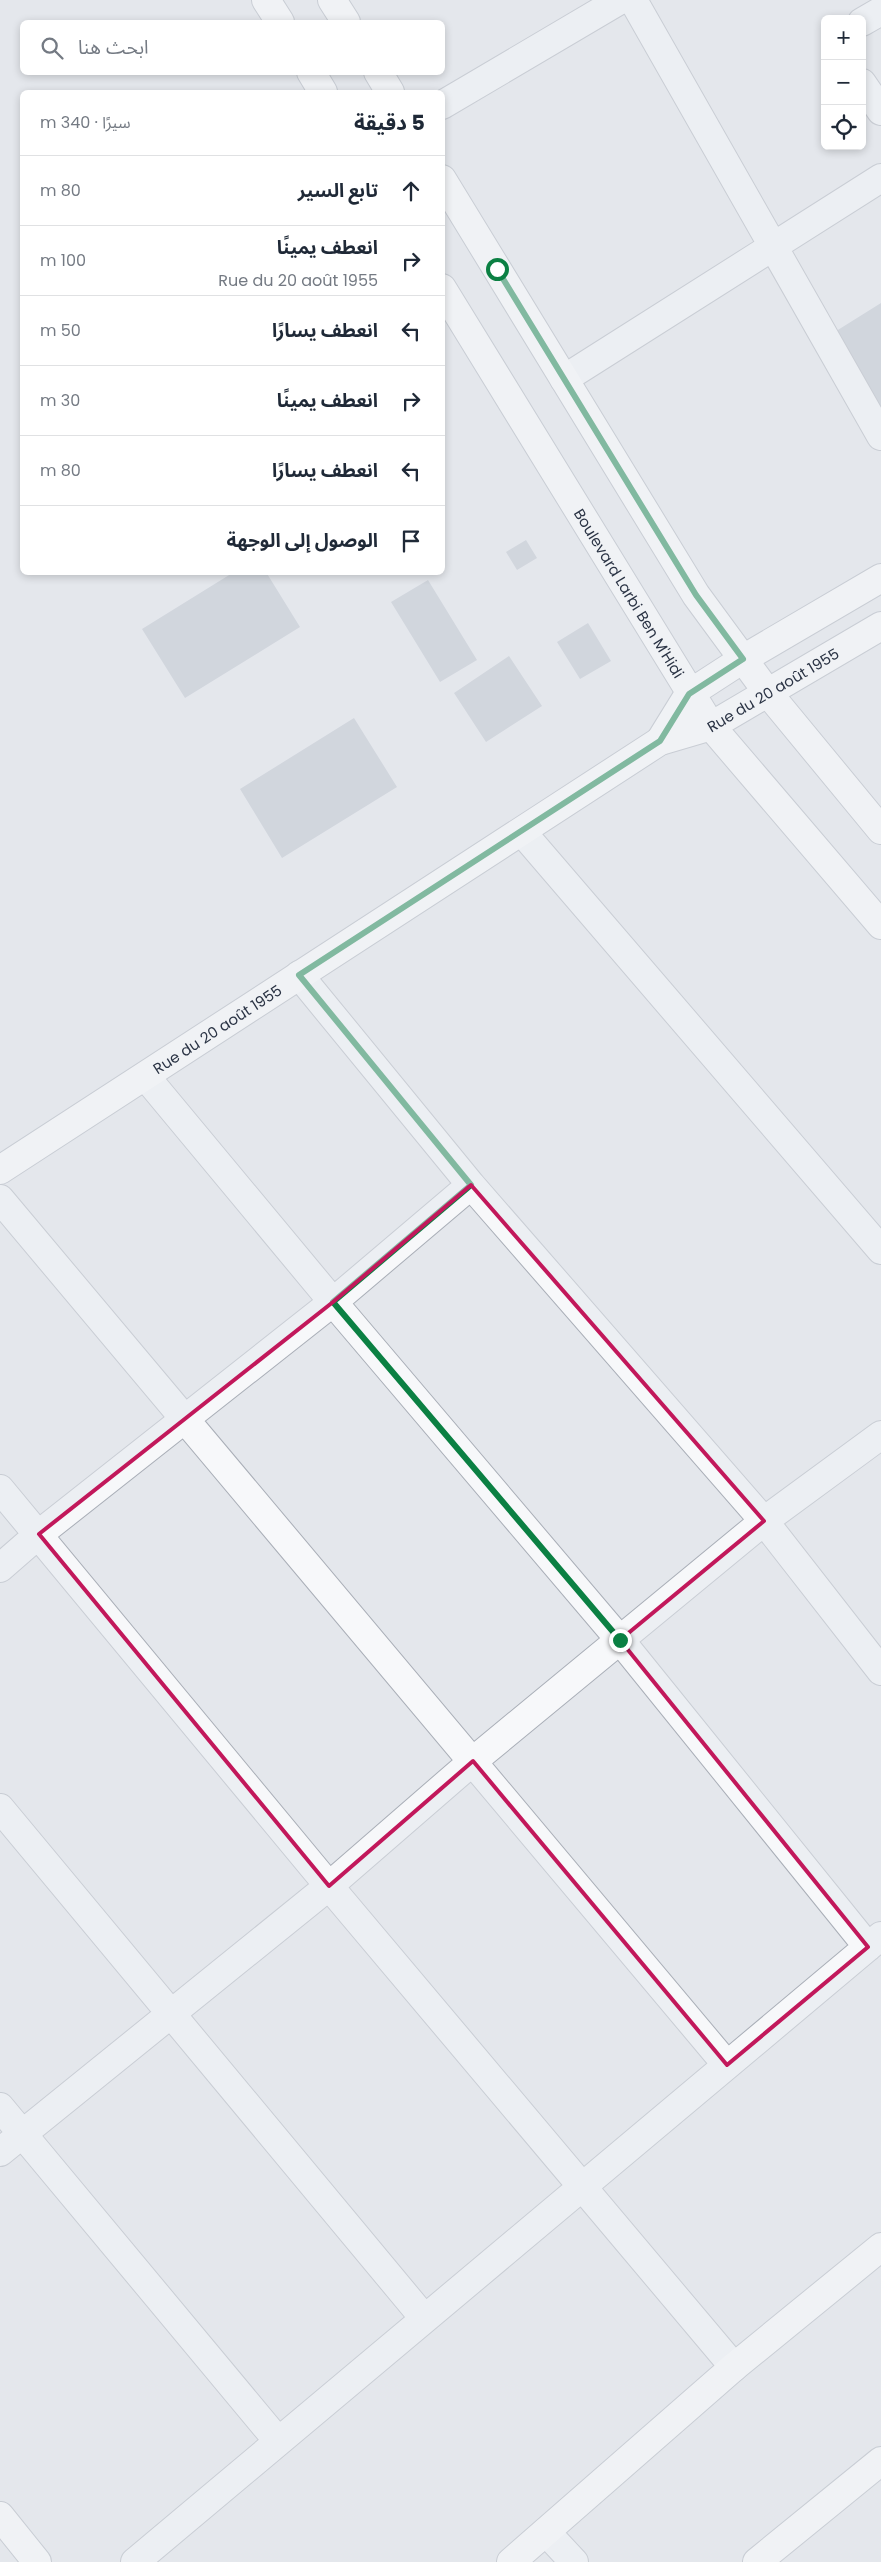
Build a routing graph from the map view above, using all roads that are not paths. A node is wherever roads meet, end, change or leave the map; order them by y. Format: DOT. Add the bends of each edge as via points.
graph roads {
  1 [pos="266,0"];
  2 [pos="332,0"];
  3 [pos="620,0"];
  4 [pos="633,0"];
  5 [pos="881,10"];
  6 [pos="866,19"];
  7 [pos="279,20"];
  8 [pos="345,20"];
  9 [pos="313,75"];
  10 [pos="380,75"];
  11 [pos="866,89"];
  12 [pos="322,90"];
  13 [pos="389,90"];
  14 [pos="445,103"];
  15 [pos="881,111"];
  16 [pos="881,178"];
  17 [pos="445,184"];
  18 [pos="772,248"];
  19 [pos="445,293"];
  20 [pos="564,379"];
  21 [pos="881,436"];
  22 [pos="881,578"];
  23 [pos="881,626"];
  24 [pos="743,659"];
  25 [pos="768,693"];
  26 [pos="689,694"];
  27 [pos="711,726"];
  28 [pos="660,741"];
  29 [pos="881,830"];
  30 [pos="522,832"];
  31 [pos="881,925"];
  32 [pos="299,975"];
  33 [pos="146,1076"];
  34 [pos="0,1170"];
  35 [pos="471,1185"];
  36 [pos="0,1199"];
  37 [pos="881,1250"];
  38 [pos="333,1302"];
  39 [pos="183,1419"];
  40 [pos="881,1435"];
  41 [pos="0,1490"];
  42 [pos="764,1521"];
  43 [pos="39,1534"];
  44 [pos="0,1568"];
  45 [pos="620,1640"];
  46 [pos="881,1671"];
  47 [pos="474,1761"];
  48 [pos="0,1808"];
  49 [pos="329,1886"];
  50 [pos="874,1942"];
  51 [pos="171,2014"];
  52 [pos="727,2065"];
  53 [pos="0,2107"];
  54 [pos="22,2134"];
  55 [pos="0,2152"];
  56 [pos="583,2186"];
  57 [pos="881,2247"];
  58 [pos="424,2318"];
  59 [pos="734,2367"];
  60 [pos="278,2440"];
  61 [pos="881,2461"];
  62 [pos="0,2516"];
  63 [pos="546,2532"];
  64 [pos="37,2562"];
  65 [pos="135,2562"];
  66 [pos="511,2562"];
  67 [pos="574,2562"];
  68 [pos="757,2562"];
  1 -- 7 [label="street"];
  2 -- 8 [label="street"];
  3 -- 14 [label="street"];
  4 -- 18 [label="street"];
  5 -- 6 [label="street"];
  9 -- 12 [label="street"];
  10 -- 13 [label="street"];
  11 -- 15 [label="street"];
  16 -- 18 [label="street"];
  17 -- 20 [label="street"];
  18 -- 20 [label="street"];
  18 -- 21 [label="street"];
  19 -- 26 [label="street, Boulevard Larbi Ben M'Hidi"];
  20 -- 24 [label="street" via="696,595"];
  22 -- 24 [label="street, Rue du 20 août 1955"];
  23 -- 25 [label="street, Rue du 20 août 1955"];
  24 -- 25 [label="street"];
  24 -- 26 [label="street, Rue du 20 août 1955"];
  25 -- 27 [label="street, Rue du 20 août 1955"];
  25 -- 29 [label="street"];
  26 -- 27 [label="street, Boulevard Larbi Ben M'Hidi"];
  26 -- 28 [label="street, Rue du 20 août 1955"];
  27 -- 28 [label="street, Rue du 20 août 1955"];
  27 -- 31 [label="street, Boulevard Larbi Ben M'Hidi"];
  28 -- 30 [label="street, Rue du 20 août 1955"];
  30 -- 32 [label="street, Rue du 20 août 1955"];
  30 -- 37 [label="street"];
  32 -- 33 [label="street, Rue du 20 août 1955"];
  32 -- 35 [label="street"];
  33 -- 34 [label="street, Rue du 20 août 1955"];
  33 -- 38 [label="street"];
  35 -- 38 [label="street"];
  35 -- 42 [label="street"];
  36 -- 39 [label="street"];
  38 -- 39 [label="street"];
  38 -- 45 [label="street"];
  39 -- 43 [label="street"];
  39 -- 47 [label="street"];
  40 -- 42 [label="street"];
  41 -- 43 [label="street"];
  42 -- 45 [label="street"];
  42 -- 46 [label="street"];
  43 -- 44 [label="street"];
  43 -- 49 [label="street"];
  45 -- 47 [label="street"];
  45 -- 50 [label="street"];
  47 -- 49 [label="street"];
  47 -- 52 [label="street"];
  48 -- 51 [label="street"];
  49 -- 51 [label="street"];
  49 -- 56 [label="street"];
  50 -- 52 [label="street"];
  51 -- 54 [label="street"];
  51 -- 58 [label="street"];
  52 -- 56 [label="street"];
  53 -- 54 [label="street"];
  54 -- 55 [label="street"];
  54 -- 60 [label="street"];
  56 -- 58 [label="street"];
  56 -- 59 [label="street"];
  57 -- 59 [label="street"];
  58 -- 60 [label="street"];
  59 -- 63 [label="street"];
  60 -- 65 [label="street"];
  61 -- 68 [label="street"];
  62 -- 64 [label="street"];
  63 -- 66 [label="street"];
  63 -- 67 [label="street"];
}
